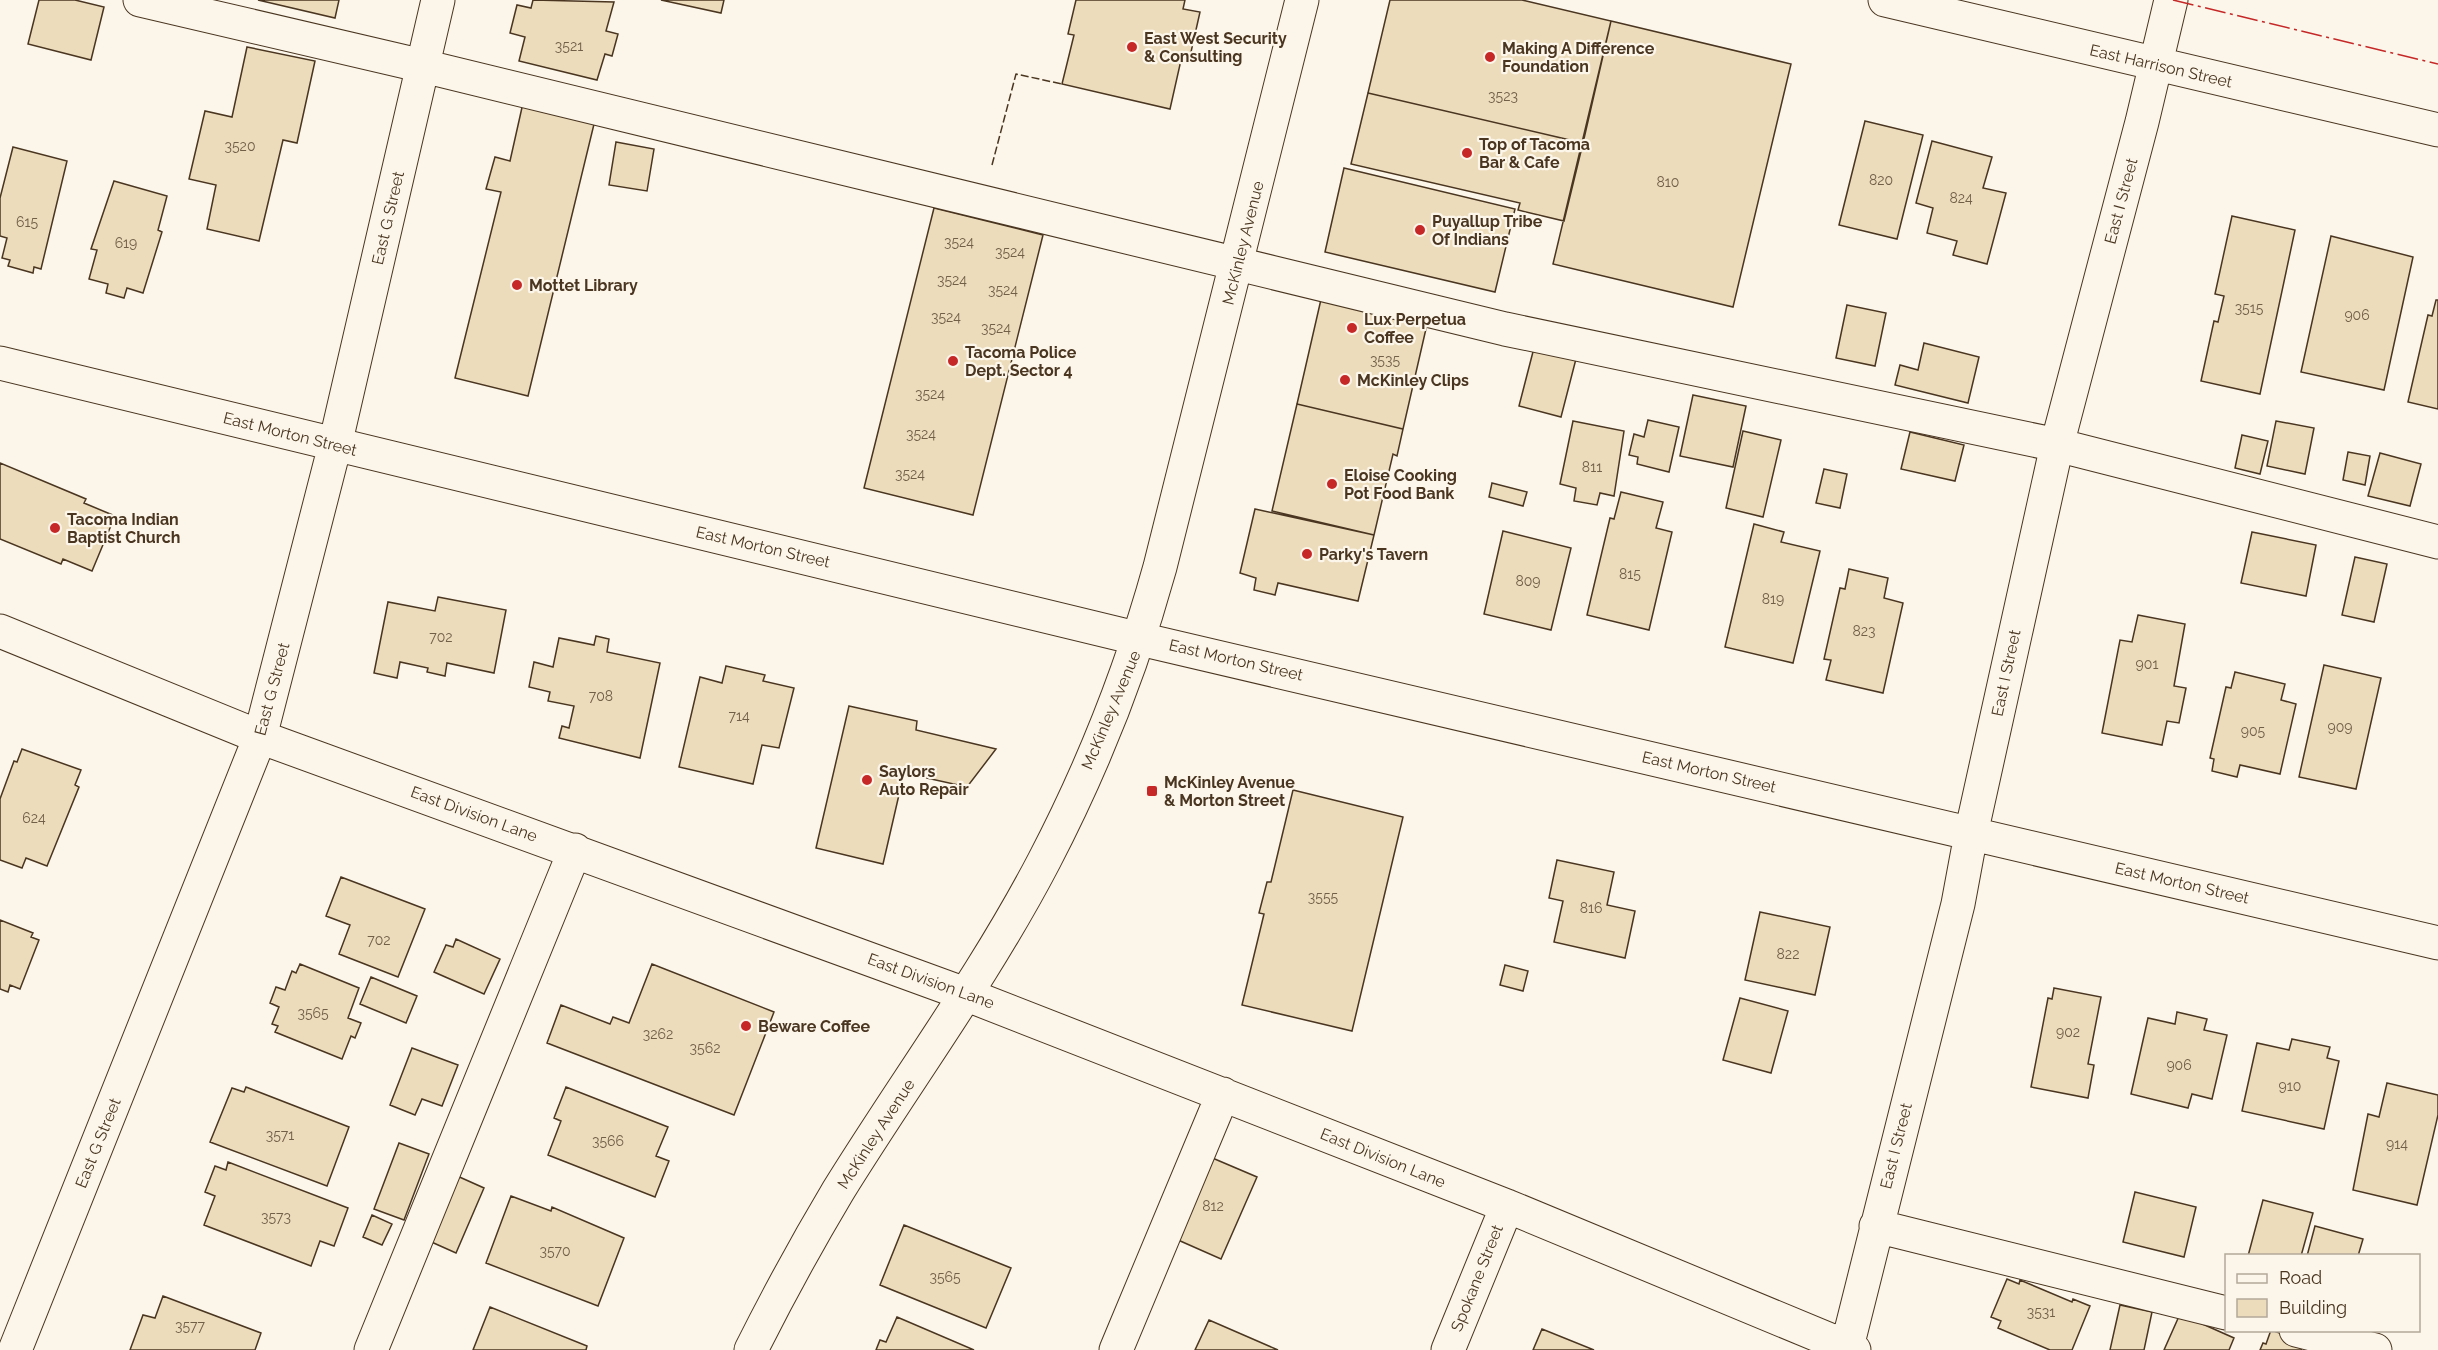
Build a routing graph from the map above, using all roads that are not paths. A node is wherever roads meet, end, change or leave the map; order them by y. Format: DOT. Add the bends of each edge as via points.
graph roads {
  1 [pos="140,0"];
  2 [pos="438,0"];
  3 [pos="1302,0"];
  4 [pos="1885,0"];
  5 [pos="2171,0"];
  6 [pos="423,66"];
  7 [pos="2156,66"];
  8 [pos="2438,130"];
  9 [pos="1238,266"];
  10 [pos="0,363"];
  11 [pos="335,445"];
  12 [pos="2057,445"];
  13 [pos="2438,542"];
  14 [pos="0,631"];
  15 [pos="1140,639"];
  16 [pos="260,737"];
  17 [pos="1971,834"];
  18 [pos="575,850"];
  19 [pos="2438,943"];
  20 [pos="965,993"];
  21 [pos="1223,1094"];
  22 [pos="1507,1206"];
  23 [pos="1876,1226"];
  24 [pos="2225,1313"];
  25 [pos="2304,1332"];
  26 [pos="1791,1339"];
  27 [pos="1850,1348"];
  28 [pos="15,1350"];
  29 [pos="371,1350"];
  30 [pos="752,1350"];
  31 [pos="1116,1350"];
  32 [pos="1448,1350"];
  33 [pos="2375,1350"];
  1 -- 6 [label="street"];
  2 -- 6 [label="street, East G Street"];
  3 -- 9 [label="street, McKinley Avenue"];
  4 -- 7 [label="street, East Harrison Street"];
  5 -- 7 [label="street, East I Street"];
  6 -- 9 [label="street"];
  6 -- 11 [label="street, East G Street"];
  7 -- 8 [label="street, East Harrison Street"];
  7 -- 12 [label="street, East I Street"];
  9 -- 12 [label="street" via="1505,329"];
  9 -- 15 [label="street, McKinley Avenue"];
  10 -- 11 [label="street, East Morton Street"];
  11 -- 15 [label="street, East Morton Street"];
  11 -- 16 [label="street, East G Street"];
  12 -- 13 [label="street"];
  12 -- 17 [label="street, East I Street"];
  14 -- 16 [label="street, East Division Lane"];
  15 -- 17 [label="street, East Morton Street"];
  15 -- 20 [label="street, McKinley Avenue" via="1098,746 1044,861"];
  16 -- 18 [label="street, East Division Lane"];
  16 -- 28 [label="street, East G Street"];
  17 -- 19 [label="street, East Morton Street"];
  17 -- 23 [label="street, East I Street" via="1958,903"];
  18 -- 20 [label="street, East Division Lane"];
  18 -- 29 [label="street"];
  20 -- 21 [label="street, East Division Lane"];
  20 -- 30 [label="street, McKinley Avenue" via="838,1192"];
  21 -- 22 [label="street, East Division Lane"];
  21 -- 31 [label="street"];
  22 -- 26 [label="street, East Division Lane"];
  22 -- 32 [label="street, Spokane Street"];
  23 -- 24 [label="street"];
  23 -- 27 [label="street, East I Street"];
  25 -- 33 [label="street"];
  26 -- 27 [label="street, East Division Lane"];
}
